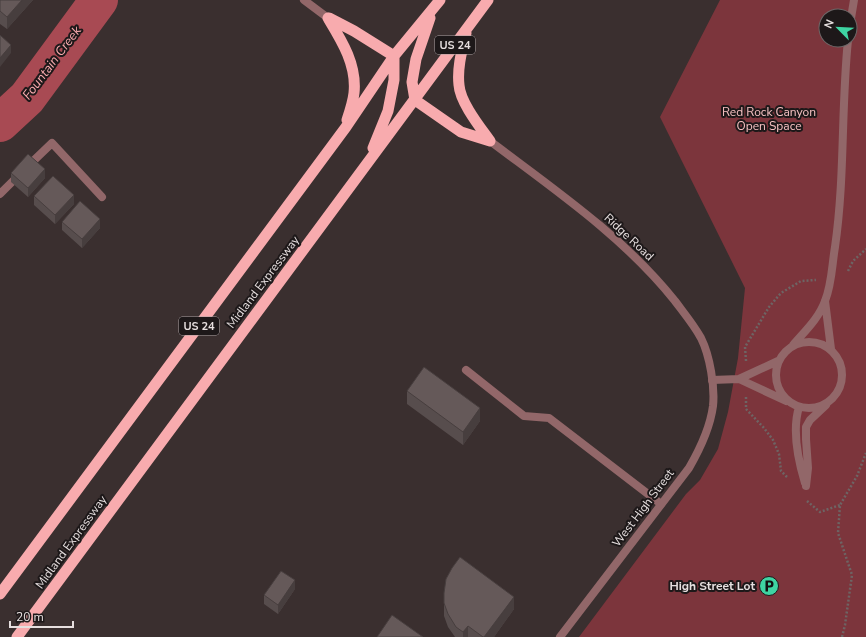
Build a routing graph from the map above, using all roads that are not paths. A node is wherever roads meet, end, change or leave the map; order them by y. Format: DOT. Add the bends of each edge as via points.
graph roads {
  1 [pos="304,0"];
  2 [pos="440,0"];
  3 [pos="488,0"];
  4 [pos="433,9"];
  5 [pos="328,18"];
  6 [pos="467,29"];
  7 [pos="847,48"];
  8 [pos="394,56"];
  9 [pos="415,100"];
  10 [pos="346,127"];
  11 [pos="490,141"];
  12 [pos="368,161"];
  13 [pos="0,194"];
  14 [pos="102,197"];
  15 [pos="825,301"];
  16 [pos="794,345"];
  17 [pos="831,349"];
  18 [pos="778,361"];
  19 [pos="466,370"];
  20 [pos="747,378"];
  21 [pos="712,380"];
  22 [pos="832,399"];
  23 [pos="789,402"];
  24 [pos="799,407"];
  25 [pos="662,504"];
  26 [pos="0,594"];
  27 [pos="17,637"];
  28 [pos="560,637"];
  1 -- 5 [label="street"];
  2 -- 4 [label="highway, Midland Expressway / US 24"];
  3 -- 6 [label="highway, Midland Expressway / US 24"];
  4 -- 8 [label="highway, Midland Expressway / US 24"];
  4 -- 9 [label="highway" via="416,59 412,82"];
  5 -- 8 [label="highway" via="354,30"];
  5 -- 10 [label="highway" via="345,46 353,69 354,92"];
  6 -- 9 [label="highway, Midland Expressway / US 24"];
  6 -- 11 [label="highway" via="460,60 458,86 468,110"];
  7 -- 15 [label="street" via="841,194 830,282"];
  8 -- 10 [label="highway, Midland Expressway / US 24"];
  8 -- 12 [label="highway" via="394,80 388,110"];
  9 -- 11 [label="highway" via="461,132"];
  9 -- 12 [label="highway, Midland Expressway / US 24"];
  10 -- 26 [label="highway, Midland Expressway / US 24"];
  11 -- 21 [label="street, Ridge Road" via="595,222 659,282 701,338"];
  12 -- 27 [label="highway, Midland Expressway / US 24"];
  13 -- 14 [label="street" via="52,143"];
  15 -- 16 [label="street" via="813,322"];
  15 -- 17 [label="street"];
  16 -- 17 [label="street" via="812,341"];
  16 -- 18 [label="street" via="785,351"];
  17 -- 22 [label="street" via="842,367 842,379"];
  18 -- 20 [label="street"];
  18 -- 23 [label="street" via="778,390"];
  19 -- 25 [label="street" via="524,416 549,418"];
  20 -- 21 [label="street"];
  20 -- 23 [label="street"];
  21 -- 25 [label="street, West High Street" via="713,405 709,426 701,446 689,468"];
  22 -- 24 [label="street" via="820,406 806,409"];
  22 -- 24 [label="street" via="806,427 806,486 799,464 796,418"];
  23 -- 24 [label="street"];
  25 -- 28 [label="street, West High Street"];
}
